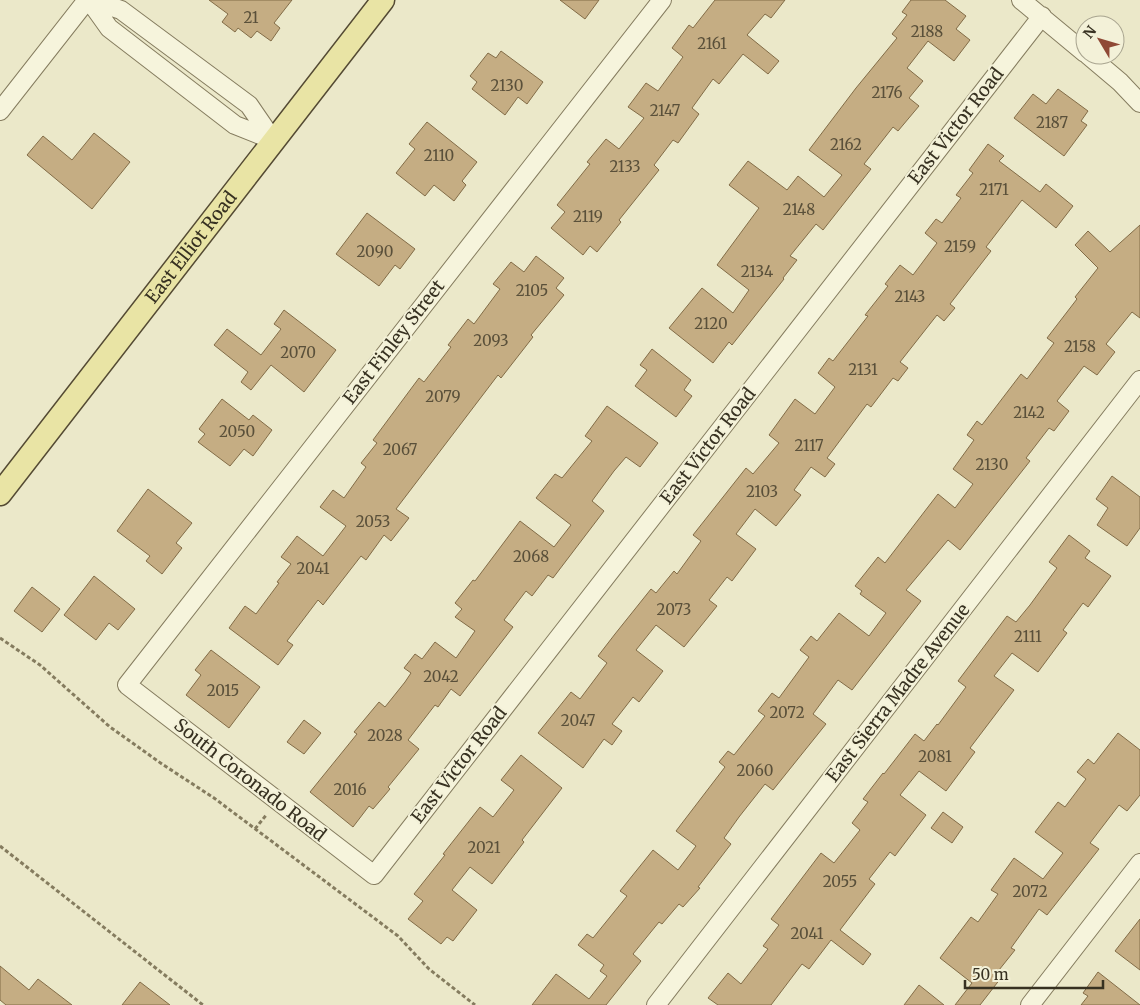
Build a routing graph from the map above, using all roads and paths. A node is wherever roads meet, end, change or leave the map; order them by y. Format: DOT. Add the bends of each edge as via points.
graph roads {
  1 [pos="89,0"];
  2 [pos="383,0"];
  3 [pos="662,0"];
  4 [pos="1021,0"];
  5 [pos="1042,16"];
  6 [pos="1075,44"];
  7 [pos="1099,65"];
  8 [pos="1140,103"];
  9 [pos="0,111"];
  10 [pos="273,140"];
  11 [pos="1140,380"];
  12 [pos="0,494"];
  13 [pos="0,638"];
  14 [pos="127,685"];
  15 [pos="0,846"];
  16 [pos="1140,863"];
  17 [pos="374,875"];
  18 [pos="202,1005"];
  19 [pos="475,1005"];
  20 [pos="656,1005"];
  21 [pos="1030,1005"];
  1 -- 9 [label="street"];
  1 -- 10 [label="street" via="109,28 235,125"];
  1 -- 10 [label="street" via="121,10 249,105"];
  2 -- 10 [label="main road, East Elliot Road"];
  3 -- 14 [label="street, East Finley Street"];
  4 -- 5 [label="street"];
  5 -- 6 [label="street"];
  5 -- 17 [label="street, East Victor Road"];
  7 -- 8 [label="street"];
  10 -- 12 [label="main road, East Elliot Road"];
  11 -- 20 [label="street, East Sierra Madre Avenue"];
  13 -- 19 [label="path" via="40,665 110,727 214,798 398,936 429,969"];
  14 -- 17 [label="street, South Coronado Road"];
  15 -- 18 [label="path"];
  16 -- 21 [label="street"];
}
